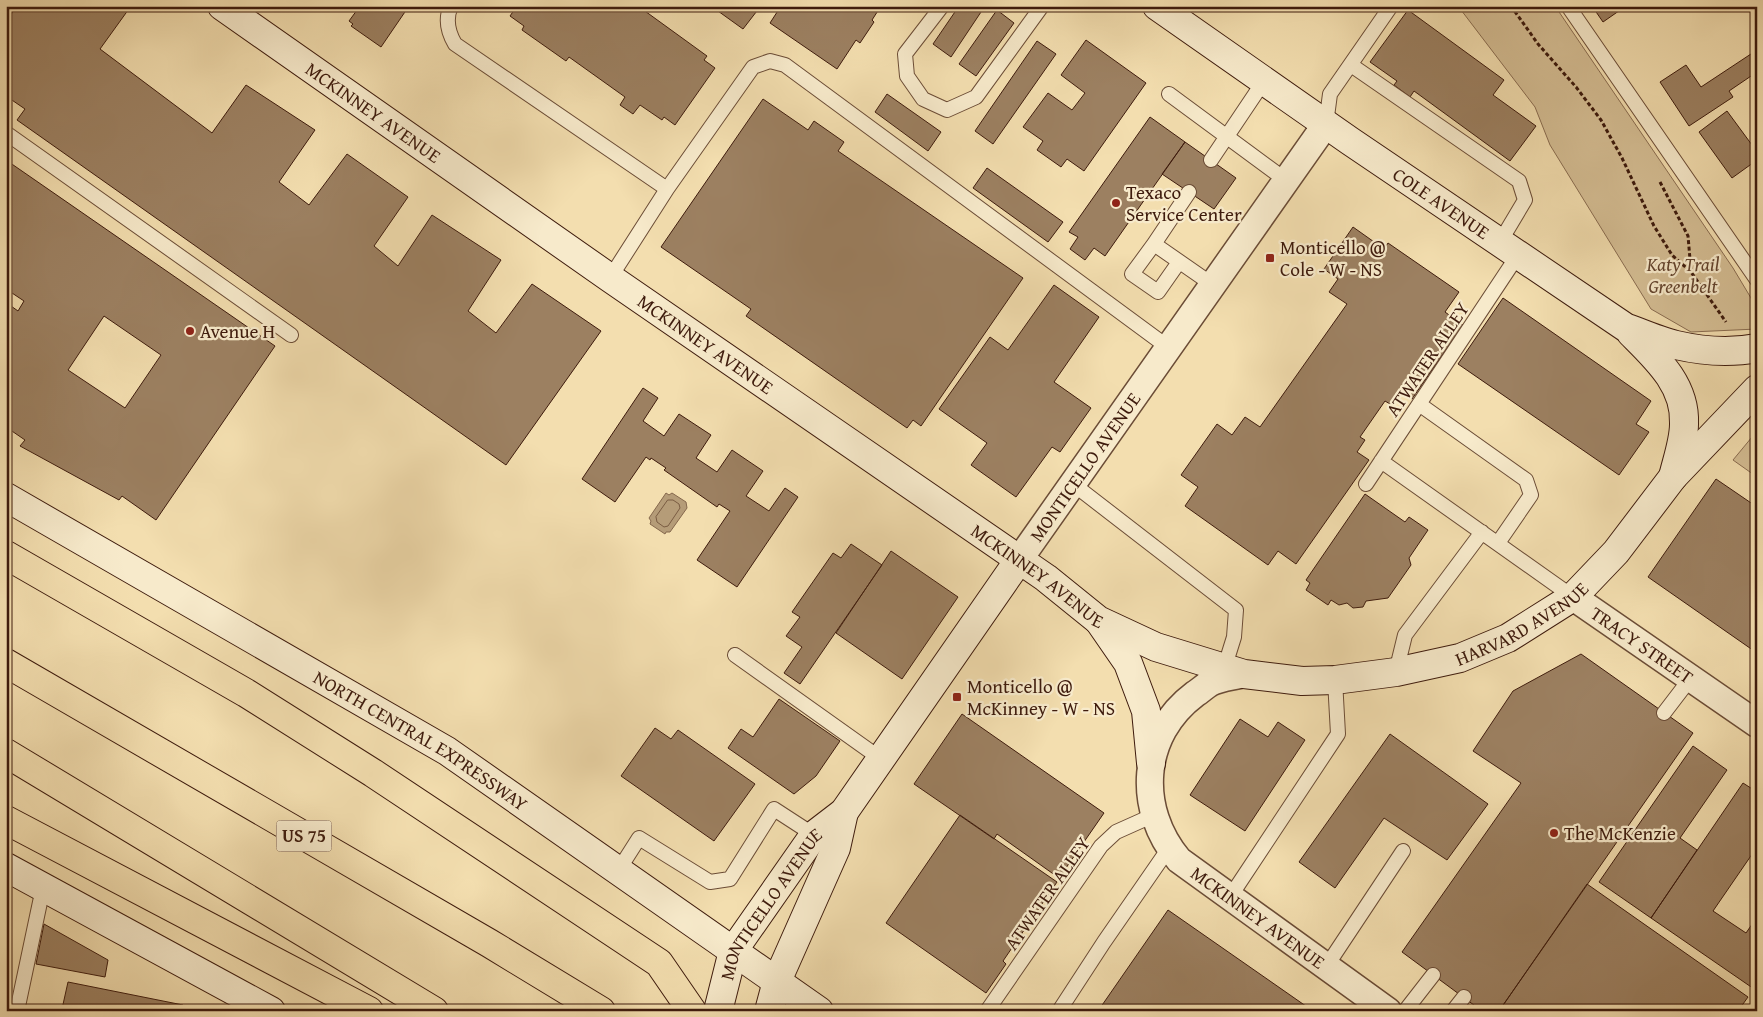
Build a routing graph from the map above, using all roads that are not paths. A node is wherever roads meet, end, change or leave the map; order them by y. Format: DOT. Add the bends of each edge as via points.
graph roads {
  1 [pos="222,6"];
  2 [pos="452,6"];
  3 [pos="942,6"];
  4 [pos="1042,6"];
  5 [pos="1391,6"];
  6 [pos="1568,6"];
  7 [pos="1162,8"];
  8 [pos="1351,65"];
  9 [pos="1264,81"];
  10 [pos="1169,94"];
  11 [pos="1326,124"];
  12 [pos="6,133"];
  13 [pos="1227,136"];
  14 [pos="1210,160"];
  15 [pos="1287,181"];
  16 [pos="666,189"];
  17 [pos="1189,192"];
  18 [pos="1154,244"];
  19 [pos="1509,249"];
  20 [pos="1178,262"];
  21 [pos="610,278"];
  22 [pos="1757,280"];
  23 [pos="1213,285"];
  24 [pos="1625,327"];
  25 [pos="291,335"];
  26 [pos="1169,348"];
  27 [pos="1751,349"];
  28 [pos="1757,389"];
  29 [pos="1419,404"];
  30 [pos="1381,461"];
  31 [pos="1673,477"];
  32 [pos="1073,484"];
  33 [pos="1366,484"];
  34 [pos="6,497"];
  35 [pos="1482,532"];
  36 [pos="1498,543"];
  37 [pos="6,555"];
  38 [pos="1019,560"];
  39 [pos="1572,597"];
  40 [pos="1098,620"];
  41 [pos="735,655"];
  42 [pos="6,664"];
  43 [pos="1223,668"];
  44 [pos="1396,672"];
  45 [pos="1690,679"];
  46 [pos="1335,680"];
  47 [pos="1664,713"];
  48 [pos="1754,718"];
  49 [pos="6,753"];
  50 [pos="881,759"];
  51 [pos="1151,763"];
  52 [pos="844,812"];
  53 [pos="1154,815"];
  54 [pos="6,820"];
  55 [pos="814,835"];
  56 [pos="1169,848"];
  57 [pos="1403,850"];
  58 [pos="6,867"];
  59 [pos="618,871"];
  60 [pos="43,888"];
  61 [pos="1230,897"];
  62 [pos="733,951"];
  63 [pos="1326,966"];
  64 [pos="1433,975"];
  65 [pos="777,981"];
  66 [pos="1464,997"];
  67 [pos="720,1002"];
  68 [pos="262,1009"];
  69 [pos="17,1011"];
  70 [pos="369,1011"];
  71 [pos="434,1011"];
  72 [pos="601,1011"];
  73 [pos="692,1011"];
  74 [pos="769,1011"];
  75 [pos="819,1011"];
  76 [pos="987,1011"];
  77 [pos="1060,1011"];
  78 [pos="1388,1011"];
  79 [pos="1405,1011"];
  80 [pos="1453,1011"];
  1 -- 21 [label="street, MCKINNEY AVENUE"];
  2 -- 16 [label="lane" via="447,19 450,37 455,44"];
  3 -- 4 [label="lane" via="905,54 907,76 923,99 947,110 976,97"];
  5 -- 8 [label="lane"];
  6 -- 22 [label="lane"];
  7 -- 9 [label="street, COLE AVENUE"];
  8 -- 11 [label="lane" via="1330,94"];
  8 -- 19 [label="lane, ATWATER ALLEY" via="1519,181 1525,200"];
  9 -- 11 [label="street, COLE AVENUE"];
  9 -- 13 [label="lane"];
  10 -- 13 [label="lane"];
  11 -- 15 [label="street, MONTICELLO AVENUE"];
  11 -- 19 [label="street, COLE AVENUE"];
  12 -- 25 [label="lane"];
  13 -- 14 [label="lane"];
  13 -- 15 [label="lane"];
  15 -- 23 [label="street, MONTICELLO AVENUE"];
  16 -- 21 [label="lane"];
  16 -- 26 [label="lane" via="754,67 770,61 785,65"];
  17 -- 18 [label="lane"];
  18 -- 20 [label="lane"];
  18 -- 20 [label="lane" via="1132,274 1158,292"];
  19 -- 24 [label="street, COLE AVENUE"];
  19 -- 29 [label="lane, ATWATER ALLEY"];
  20 -- 23 [label="lane"];
  21 -- 38 [label="street, MCKINNEY AVENUE"];
  23 -- 26 [label="street, MONTICELLO AVENUE"];
  24 -- 27 [label="street, COLE AVENUE" via="1675,345 1714,351"];
  24 -- 31 [label="street" via="1656,357 1675,383 1683,403 1684,425"];
  26 -- 32 [label="street, MONTICELLO AVENUE"];
  28 -- 31 [label="street, HARVARD AVENUE"];
  29 -- 30 [label="lane, ATWATER ALLEY"];
  29 -- 36 [label="lane" via="1526,480 1531,495"];
  30 -- 33 [label="lane, ATWATER ALLEY"];
  30 -- 35 [label="lane, TRACY STREET"];
  31 -- 39 [label="street, HARVARD AVENUE" via="1616,552"];
  32 -- 38 [label="street, MONTICELLO AVENUE"];
  32 -- 43 [label="lane" via="1236,610 1234,637"];
  34 -- 59 [label="street, NORTH CENTRAL EXPRESSWAY" via="447,752"];
  35 -- 36 [label="lane, TRACY STREET"];
  35 -- 44 [label="lane" via="1405,635"];
  36 -- 39 [label="lane, TRACY STREET"];
  37 -- 73 [label="highway" via="246,693 382,778 659,963"];
  38 -- 40 [label="street, MCKINNEY AVENUE"];
  38 -- 50 [label="street, MONTICELLO AVENUE"];
  39 -- 44 [label="street, HARVARD AVENUE" via="1508,638 1460,658"];
  39 -- 45 [label="street, TRACY STREET"];
  40 -- 43 [label="street, MCKINNEY AVENUE" via="1156,647"];
  40 -- 51 [label="street" via="1128,662 1146,711"];
  41 -- 50 [label="lane"];
  42 -- 72 [label="highway, US 75"];
  43 -- 46 [label="street, HARVARD AVENUE" via="1302,681"];
  43 -- 51 [label="street, MCKINNEY AVENUE" via="1210,683 1182,704 1162,730"];
  44 -- 46 [label="street, HARVARD AVENUE"];
  45 -- 47 [label="lane"];
  45 -- 48 [label="street, TRACY STREET"];
  46 -- 61 [label="lane" via="1338,734"];
  49 -- 71 [label="highway"];
  50 -- 52 [label="street, MONTICELLO AVENUE"];
  51 -- 53 [label="street, MCKINNEY AVENUE" via="1150,798"];
  52 -- 55 [label="street, MONTICELLO AVENUE"];
  52 -- 65 [label="street, MONTICELLO AVENUE" via="836,848"];
  53 -- 56 [label="street, MCKINNEY AVENUE"];
  53 -- 76 [label="lane, ATWATER ALLEY" via="1116,832 1101,846"];
  54 -- 70 [label="highway"];
  55 -- 59 [label="lane" via="774,809 730,879 710,882 639,838"];
  55 -- 62 [label="street, MONTICELLO AVENUE"];
  56 -- 61 [label="street, MCKINNEY AVENUE" via="1179,860"];
  56 -- 77 [label="lane"];
  57 -- 63 [label="lane"];
  58 -- 60 [label="street"];
  59 -- 62 [label="street, NORTH CENTRAL EXPRESSWAY"];
  60 -- 68 [label="street"];
  60 -- 69 [label="lane"];
  61 -- 63 [label="street, MCKINNEY AVENUE"];
  62 -- 65 [label="street, NORTH CENTRAL EXPRESSWAY"];
  62 -- 67 [label="street, MONTICELLO AVENUE"];
  63 -- 78 [label="street, MCKINNEY AVENUE"];
  64 -- 79 [label="lane"];
  65 -- 74 [label="street, MONTICELLO AVENUE"];
  65 -- 75 [label="street, NORTH CENTRAL EXPRESSWAY"];
  66 -- 80 [label="lane"];
}
